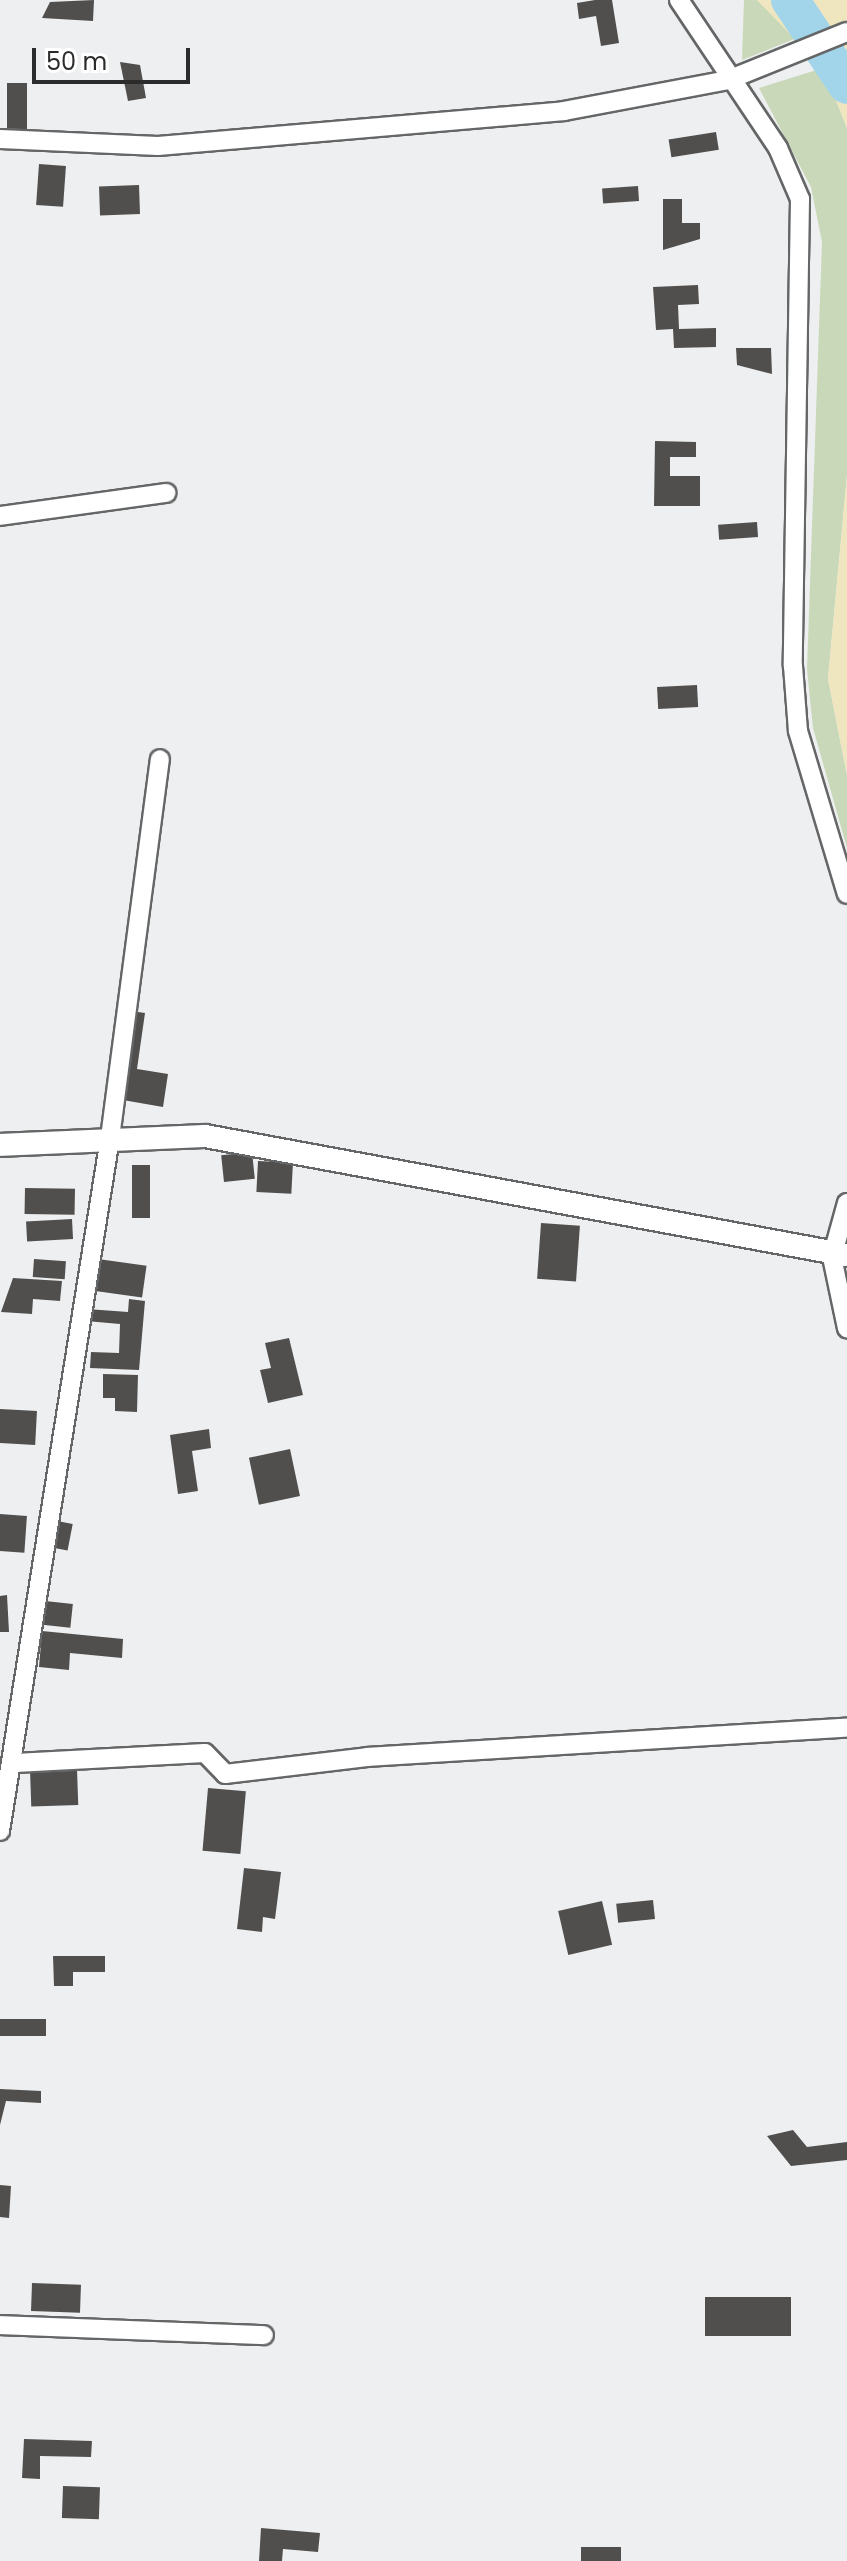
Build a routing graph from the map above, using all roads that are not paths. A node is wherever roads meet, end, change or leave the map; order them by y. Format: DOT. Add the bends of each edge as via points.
graph roads {
  1 [pos="679,0"];
  2 [pos="847,32"];
  3 [pos="728,80"];
  4 [pos="0,139"];
  5 [pos="166,493"];
  6 [pos="0,516"];
  7 [pos="160,759"];
  8 [pos="847,894"];
  9 [pos="110,1138"];
  10 [pos="0,1145"];
  11 [pos="847,1203"];
  12 [pos="839,1256"];
  13 [pos="847,1328"];
  14 [pos="847,1728"];
  15 [pos="15,1763"];
  16 [pos="0,1831"];
  17 [pos="0,2325"];
  18 [pos="264,2335"];
  1 -- 3 [label="street"];
  2 -- 3 [label="street"];
  3 -- 4 [label="street" via="564,111 158,146"];
  3 -- 8 [label="street" via="778,148 800,199 793,666 798,731"];
  5 -- 6 [label="street"];
  7 -- 9 [label="street"];
  9 -- 10 [label="street"];
  9 -- 12 [label="street" via="205,1136 280,1146"];
  9 -- 15 [label="street"];
  11 -- 12 [label="street"];
  12 -- 13 [label="street"];
  14 -- 15 [label="street" via="367,1757 225,1774 205,1753"];
  15 -- 16 [label="street"];
  17 -- 18 [label="street"];
}
